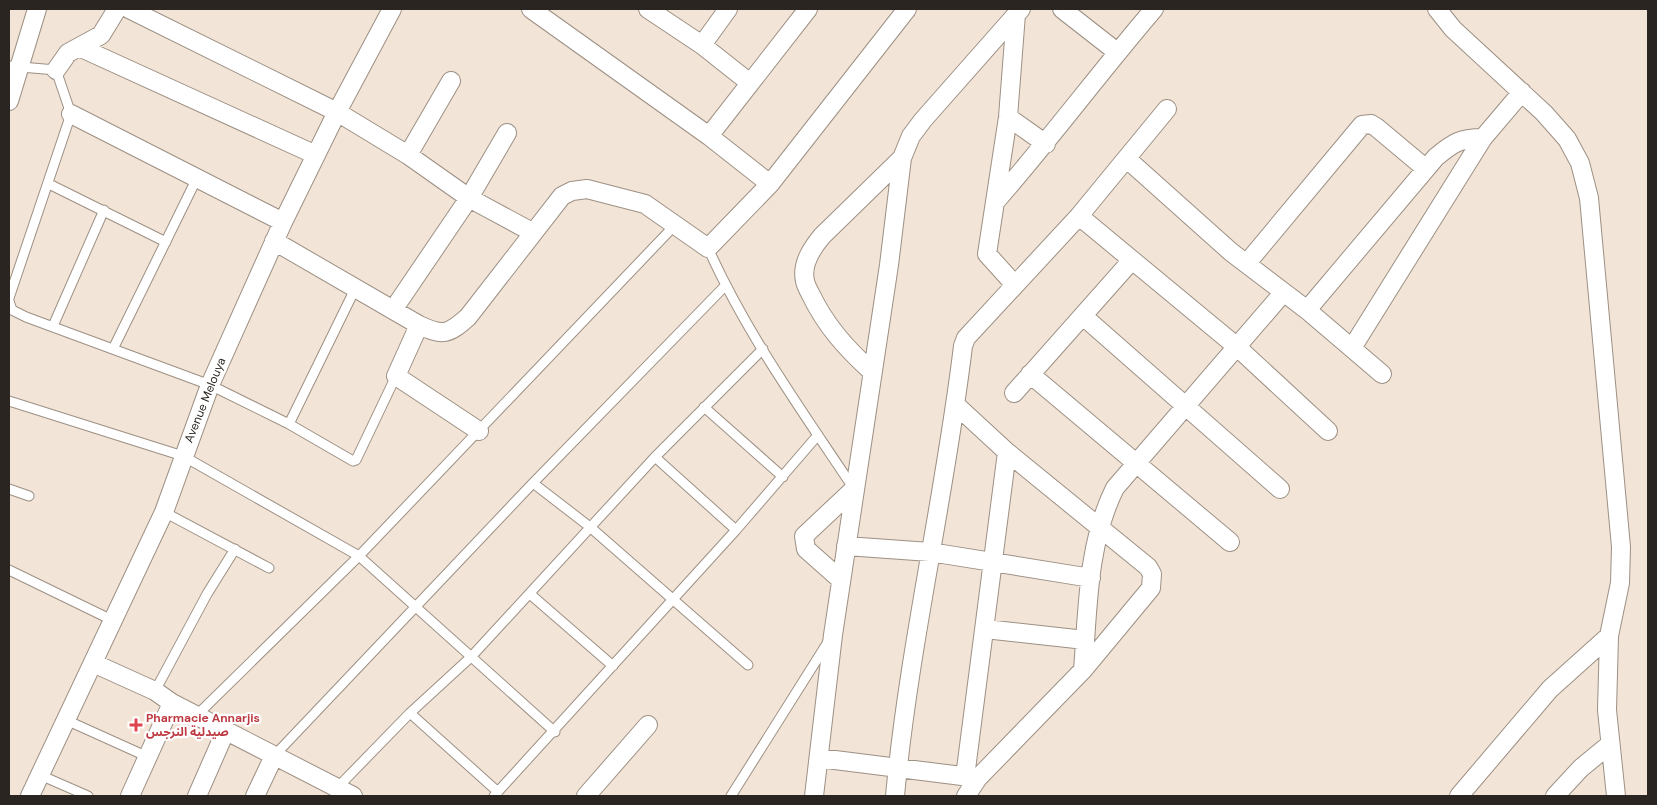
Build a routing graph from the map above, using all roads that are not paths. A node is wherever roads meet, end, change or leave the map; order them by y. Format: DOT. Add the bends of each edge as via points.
graph roads {
  1 [pos="37,9"];
  2 [pos="117,9"];
  3 [pos="128,9"];
  4 [pos="392,9"];
  5 [pos="532,9"];
  6 [pos="648,9"];
  7 [pos="728,9"];
  8 [pos="808,9"];
  9 [pos="907,9"];
  10 [pos="1062,9"];
  11 [pos="1154,9"];
  12 [pos="1437,9"];
  13 [pos="1018,11"];
  14 [pos="702,45"];
  15 [pos="79,46"];
  16 [pos="1117,52"];
  17 [pos="14,66"];
  18 [pos="56,70"];
  19 [pos="451,81"];
  20 [pos="750,83"];
  21 [pos="1522,92"];
  22 [pos="9,101"];
  23 [pos="1167,109"];
  24 [pos="337,112"];
  25 [pos="71,114"];
  26 [pos="1008,117"];
  27 [pos="507,132"];
  28 [pos="709,136"];
  29 [pos="1483,138"];
  30 [pos="1046,144"];
  31 [pos="316,155"];
  32 [pos="408,155"];
  33 [pos="902,158"];
  34 [pos="1126,158"];
  35 [pos="1425,168"];
  36 [pos="198,178"];
  37 [pos="49,184"];
  38 [pos="770,184"];
  39 [pos="469,198"];
  40 [pos="997,200"];
  41 [pos="104,210"];
  42 [pos="1079,216"];
  43 [pos="283,222"];
  44 [pos="676,224"];
  45 [pos="532,232"];
  46 [pos="274,241"];
  47 [pos="166,242"];
  48 [pos="708,248"];
  49 [pos="1132,260"];
  50 [pos="1247,263"];
  51 [pos="13,270"];
  52 [pos="1015,285"];
  53 [pos="356,286"];
  54 [pos="725,286"];
  55 [pos="1283,293"];
  56 [pos="9,299"];
  57 [pos="392,310"];
  58 [pos="1307,310"];
  59 [pos="1083,316"];
  60 [pos="420,324"];
  61 [pos="53,326"];
  62 [pos="1236,346"];
  63 [pos="1352,348"];
  64 [pos="113,349"];
  65 [pos="762,349"];
  66 [pos="872,371"];
  67 [pos="1030,374"];
  68 [pos="1382,374"];
  69 [pos="396,376"];
  70 [pos="210,385"];
  71 [pos="1014,393"];
  72 [pos="9,401"];
  73 [pos="956,405"];
  74 [pos="704,407"];
  75 [pos="1185,407"];
  76 [pos="289,424"];
  77 [pos="479,431"];
  78 [pos="1328,431"];
  79 [pos="818,435"];
  80 [pos="1007,452"];
  81 [pos="183,456"];
  82 [pos="655,457"];
  83 [pos="1136,464"];
  84 [pos="783,477"];
  85 [pos="533,483"];
  86 [pos="9,489"];
  87 [pos="854,489"];
  88 [pos="1280,489"];
  89 [pos="29,496"];
  90 [pos="164,512"];
  91 [pos="1099,525"];
  92 [pos="590,528"];
  93 [pos="736,530"];
  94 [pos="1230,542"];
  95 [pos="846,546"];
  96 [pos="235,549"];
  97 [pos="930,552"];
  98 [pos="360,556"];
  99 [pos="994,563"];
  100 [pos="269,568"];
  101 [pos="9,570"];
  102 [pos="1090,578"];
  103 [pos="841,580"];
  104 [pos="530,594"];
  105 [pos="672,600"];
  106 [pos="417,606"];
  107 [pos="114,621"];
  108 [pos="985,628"];
  109 [pos="833,635"];
  110 [pos="1609,636"];
  111 [pos="1085,640"];
  112 [pos="470,657"];
  113 [pos="93,662"];
  114 [pos="748,665"];
  115 [pos="614,666"];
  116 [pos="1082,670"];
  117 [pos="155,691"];
  118 [pos="172,703"];
  119 [pos="410,713"];
  120 [pos="197,715"];
  121 [pos="66,720"];
  122 [pos="648,725"];
  123 [pos="226,730"];
  124 [pos="555,732"];
  125 [pos="1609,745"];
  126 [pos="274,756"];
  127 [pos="148,757"];
  128 [pos="819,758"];
  129 [pos="898,768"];
  130 [pos="40,775"];
  131 [pos="972,778"];
  132 [pos="329,789"];
  133 [pos="496,794"];
  134 [pos="30,796"];
  135 [pos="88,796"];
  136 [pos="130,796"];
  137 [pos="198,796"];
  138 [pos="255,796"];
  139 [pos="353,796"];
  140 [pos="586,796"];
  141 [pos="730,796"];
  142 [pos="814,796"];
  143 [pos="895,796"];
  144 [pos="966,796"];
  145 [pos="1459,796"];
  146 [pos="1555,796"];
  147 [pos="1616,796"];
  1 -- 17 [label="street"];
  2 -- 15 [label="street" via="101,35"];
  3 -- 24 [label="street"];
  4 -- 24 [label="street, Avenue Melouya"];
  5 -- 28 [label="street"];
  6 -- 14 [label="street"];
  7 -- 14 [label="street"];
  8 -- 20 [label="street"];
  9 -- 38 [label="street"];
  10 -- 16 [label="street"];
  11 -- 16 [label="street"];
  12 -- 21 [label="street" via="1453,29"];
  13 -- 26 [label="street"];
  13 -- 33 [label="street" via="922,120"];
  14 -- 20 [label="street"];
  15 -- 18 [label="street" via="68,53"];
  15 -- 31 [label="street"];
  16 -- 30 [label="street"];
  17 -- 18 [label="lane"];
  17 -- 22 [label="street"];
  18 -- 25 [label="lane"];
  19 -- 32 [label="street"];
  20 -- 28 [label="street"];
  21 -- 29 [label="street"];
  21 -- 110 [label="street" via="1567,139 1580,163 1589,198 1621,547 1620,583"];
  23 -- 34 [label="street"];
  24 -- 31 [label="street, Avenue Melouya"];
  24 -- 32 [label="street"];
  25 -- 36 [label="street"];
  25 -- 37 [label="lane"];
  26 -- 30 [label="street"];
  26 -- 40 [label="street"];
  27 -- 39 [label="street"];
  28 -- 38 [label="street"];
  29 -- 35 [label="street" via="1466,138 1453,143"];
  29 -- 63 [label="street"];
  30 -- 40 [label="street"];
  31 -- 43 [label="street, Avenue Melouya"];
  32 -- 39 [label="street"];
  33 -- 66 [label="street"];
  33 -- 66 [label="street" via="822,236 806,264 805,281 821,316 839,340"];
  34 -- 42 [label="street"];
  34 -- 50 [label="street"];
  35 -- 50 [label="street" via="1376,127 1362,125"];
  35 -- 58 [label="street"];
  36 -- 43 [label="street"];
  36 -- 47 [label="lane"];
  37 -- 41 [label="lane"];
  37 -- 51 [label="lane"];
  38 -- 48 [label="street"];
  39 -- 45 [label="street"];
  39 -- 57 [label="street"];
  40 -- 52 [label="street" via="987,254"];
  41 -- 47 [label="lane"];
  41 -- 61 [label="lane"];
  42 -- 49 [label="street"];
  42 -- 52 [label="street"];
  43 -- 46 [label="street, Avenue Melouya"];
  44 -- 45 [label="street" via="645,204 587,189 562,196"];
  44 -- 48 [label="street"];
  44 -- 77 [label="lane"];
  45 -- 60 [label="street" via="468,317 456,328 436,333"];
  46 -- 53 [label="street"];
  46 -- 70 [label="street, Avenue Melouya"];
  47 -- 64 [label="lane"];
  48 -- 54 [label="lane"];
  49 -- 59 [label="street"];
  49 -- 62 [label="street"];
  50 -- 55 [label="street"];
  51 -- 56 [label="lane"];
  52 -- 73 [label="street" via="966,338"];
  53 -- 57 [label="street"];
  53 -- 76 [label="lane"];
  54 -- 65 [label="lane"];
  54 -- 85 [label="lane"];
  55 -- 58 [label="street"];
  55 -- 62 [label="street"];
  56 -- 61 [label="lane" via="12,310"];
  57 -- 60 [label="street"];
  58 -- 63 [label="street"];
  59 -- 67 [label="street"];
  59 -- 75 [label="street"];
  60 -- 69 [label="street"];
  61 -- 64 [label="lane"];
  62 -- 75 [label="street"];
  62 -- 78 [label="street"];
  63 -- 68 [label="street"];
  64 -- 70 [label="lane"];
  65 -- 74 [label="lane"];
  65 -- 79 [label="lane"];
  66 -- 87 [label="street"];
  67 -- 71 [label="street"];
  67 -- 83 [label="street"];
  69 -- 76 [label="lane" via="354,461"];
  69 -- 77 [label="street"];
  70 -- 76 [label="lane"];
  70 -- 81 [label="street, Avenue Melouya"];
  72 -- 81 [label="lane"];
  73 -- 80 [label="street"];
  73 -- 97 [label="street"];
  74 -- 82 [label="lane"];
  74 -- 84 [label="lane"];
  75 -- 83 [label="street"];
  75 -- 88 [label="street"];
  77 -- 98 [label="lane"];
  79 -- 84 [label="lane"];
  79 -- 87 [label="lane"];
  80 -- 91 [label="street"];
  80 -- 99 [label="street"];
  81 -- 90 [label="street, Avenue Melouya"];
  81 -- 98 [label="lane"];
  82 -- 92 [label="lane"];
  82 -- 93 [label="lane"];
  83 -- 91 [label="street" via="1115,488"];
  83 -- 94 [label="street"];
  84 -- 93 [label="lane"];
  85 -- 92 [label="lane"];
  85 -- 106 [label="lane"];
  86 -- 89 [label="lane"];
  87 -- 95 [label="street"];
  87 -- 103 [label="street" via="804,536 806,549"];
  90 -- 96 [label="lane"];
  90 -- 107 [label="street, Avenue Melouya"];
  91 -- 102 [label="street"];
  91 -- 116 [label="street" via="1148,567 1152,574 1151,588"];
  92 -- 104 [label="lane"];
  92 -- 105 [label="lane"];
  93 -- 105 [label="lane"];
  95 -- 97 [label="street"];
  95 -- 103 [label="street"];
  96 -- 100 [label="lane"];
  96 -- 117 [label="lane"];
  97 -- 99 [label="street"];
  97 -- 129 [label="street"];
  98 -- 106 [label="lane"];
  98 -- 120 [label="lane"];
  99 -- 102 [label="street"];
  99 -- 108 [label="street"];
  101 -- 107 [label="lane"];
  102 -- 111 [label="street"];
  103 -- 109 [label="street"];
  104 -- 112 [label="lane"];
  104 -- 115 [label="lane"];
  105 -- 114 [label="lane"];
  105 -- 115 [label="lane"];
  106 -- 112 [label="lane"];
  106 -- 126 [label="lane"];
  107 -- 113 [label="street, Avenue Melouya"];
  108 -- 111 [label="street"];
  108 -- 131 [label="street"];
  109 -- 128 [label="street"];
  109 -- 141 [label="lane"];
  110 -- 125 [label="street" via="1606,710"];
  110 -- 145 [label="street" via="1550,689"];
  111 -- 116 [label="street"];
  112 -- 119 [label="lane"];
  112 -- 124 [label="lane"];
  113 -- 117 [label="street"];
  113 -- 121 [label="street, Avenue Melouya"];
  115 -- 124 [label="lane"];
  116 -- 131 [label="street"];
  117 -- 118 [label="street"];
  118 -- 120 [label="street"];
  118 -- 127 [label="street"];
  119 -- 132 [label="lane"];
  119 -- 133 [label="lane"];
  120 -- 123 [label="street"];
  121 -- 127 [label="lane"];
  121 -- 130 [label="street, Avenue Melouya"];
  122 -- 140 [label="street"];
  123 -- 126 [label="street"];
  123 -- 137 [label="street"];
  124 -- 133 [label="lane"];
  125 -- 146 [label="street" via="1581,768"];
  125 -- 147 [label="street"];
  126 -- 132 [label="street"];
  126 -- 138 [label="street"];
  127 -- 136 [label="street"];
  128 -- 129 [label="street"];
  128 -- 142 [label="street"];
  129 -- 131 [label="street"];
  129 -- 143 [label="street"];
  130 -- 134 [label="street, Avenue Melouya"];
  130 -- 135 [label="lane"];
  131 -- 144 [label="street"];
  132 -- 139 [label="street"];
}
